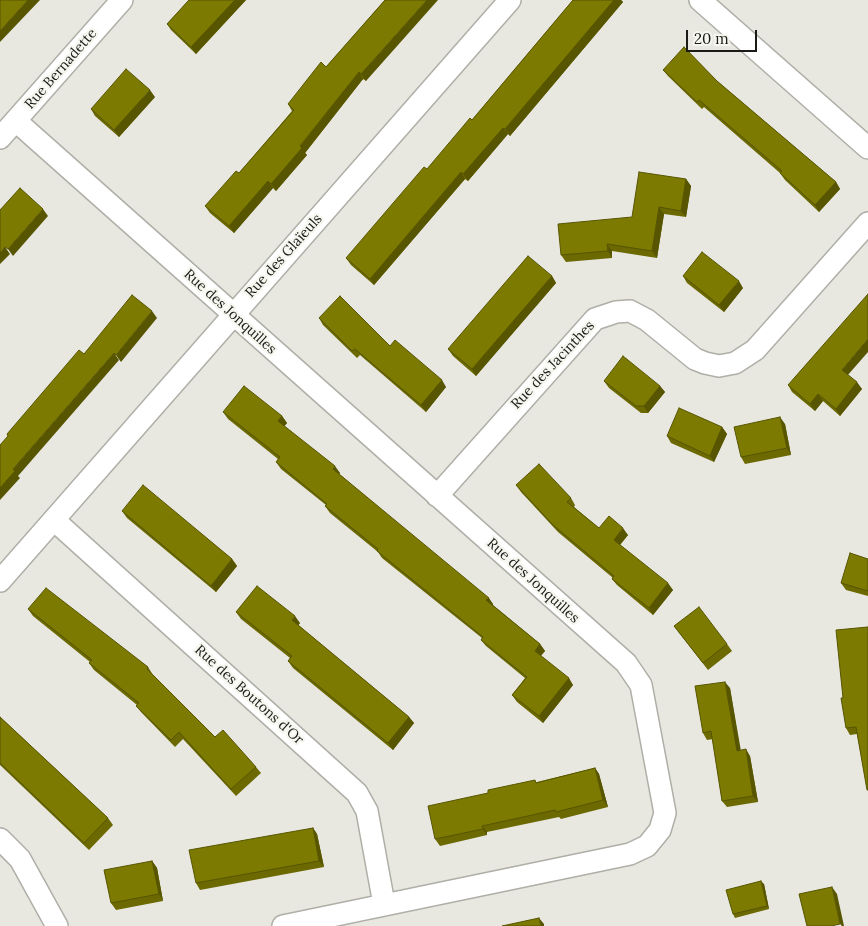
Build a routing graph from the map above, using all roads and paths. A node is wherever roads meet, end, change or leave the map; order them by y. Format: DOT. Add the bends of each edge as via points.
graph roads {
  1 [pos="122,0"];
  2 [pos="510,0"];
  3 [pos="700,0"];
  4 [pos="16,121"];
  5 [pos="0,138"];
  6 [pos="868,148"];
  7 [pos="868,223"];
  8 [pos="232,314"];
  9 [pos="437,496"];
  10 [pos="54,520"];
  11 [pos="0,581"];
  12 [pos="0,839"];
  13 [pos="384,904"];
  14 [pos="57,926"];
  15 [pos="283,926"];
  1 -- 4 [label="street, Rue Bernadette"];
  2 -- 8 [label="street, Rue des Glaïeuls"];
  3 -- 6 [label="street"];
  4 -- 5 [label="street, Rue Bernadette"];
  4 -- 8 [label="street, Rue des Jonquilles"];
  7 -- 9 [label="street, Rue des Jacinthes" via="755,350 735,363 705,364 630,311 596,319"];
  8 -- 9 [label="street, Rue des Jonquilles"];
  8 -- 10 [label="street, Rue des Glaïeuls"];
  9 -- 13 [label="street, Rue des Jonquilles" via="638,677 665,813 652,842 630,854"];
  10 -- 11 [label="street, Rue des Glaïeuls"];
  10 -- 13 [label="street, Rue des Boutons d'Or" via="357,793 367,811"];
  12 -- 14 [label="street" via="20,859"];
  13 -- 15 [label="street, Rue des Jonquilles"];
}
